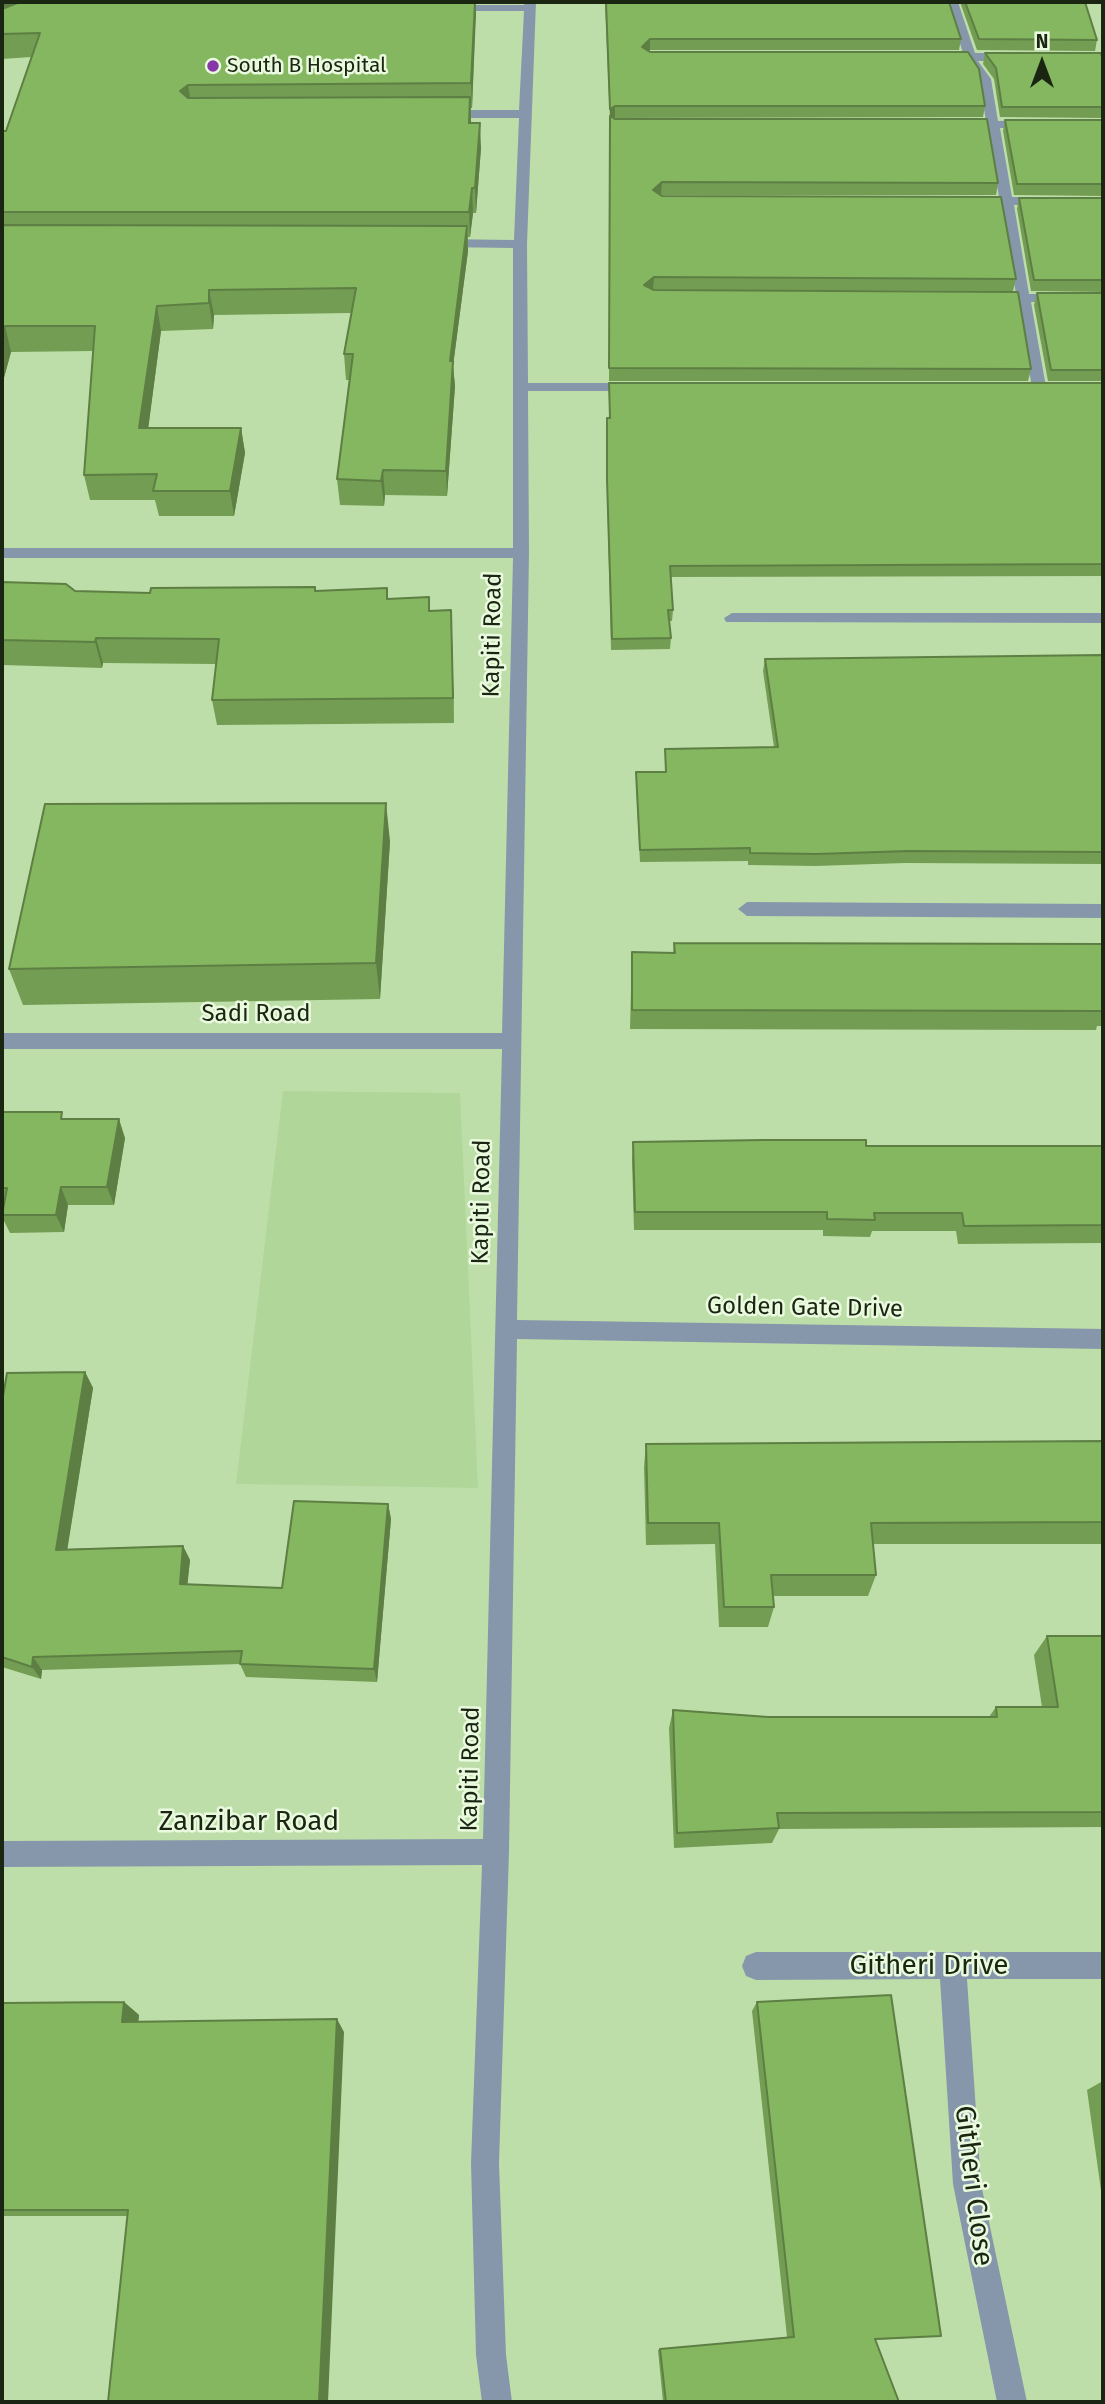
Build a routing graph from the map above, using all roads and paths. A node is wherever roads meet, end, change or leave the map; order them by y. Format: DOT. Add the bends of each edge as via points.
graph roads {
  1 [pos="952,2"];
  2 [pos="530,5"];
  3 [pos="432,8"];
  4 [pos="928,57"];
  5 [pos="970,57"];
  6 [pos="1023,57"];
  7 [pos="427,114"];
  8 [pos="524,114"];
  9 [pos="951,124"];
  10 [pos="1041,124"];
  11 [pos="991,125"];
  12 [pos="965,201"];
  13 [pos="1006,202"];
  14 [pos="1103,202"];
  15 [pos="422,243"];
  16 [pos="520,244"];
  17 [pos="982,298"];
  18 [pos="1023,298"];
  19 [pos="1103,298"];
  20 [pos="521,387"];
  21 [pos="657,387"];
  22 [pos="1039,387"];
  23 [pos="2,553"];
  24 [pos="521,553"];
  25 [pos="732,618"];
  26 [pos="1103,618"];
  27 [pos="747,909"];
  28 [pos="1103,911"];
  29 [pos="2,1041"];
  30 [pos="511,1041"];
  31 [pos="506,1329"];
  32 [pos="1103,1339"];
  33 [pos="496,1852"];
  34 [pos="2,1854"];
  35 [pos="1103,1965"];
  36 [pos="755,1966"];
  37 [pos="953,1967"];
  38 [pos="497,2402"];
  39 [pos="1012,2402"];
  1 -- 5 [label="street"];
  2 -- 3 [label="street"];
  2 -- 8 [label="street, Kapiti Road"];
  4 -- 5 [label="street"];
  5 -- 6 [label="street"];
  5 -- 11 [label="street" via="985,79"];
  7 -- 8 [label="street"];
  8 -- 16 [label="street, Kapiti Road"];
  9 -- 11 [label="street"];
  10 -- 11 [label="street"];
  11 -- 13 [label="street"];
  12 -- 13 [label="street"];
  13 -- 14 [label="street"];
  13 -- 18 [label="street"];
  15 -- 16 [label="street"];
  16 -- 20 [label="street, Kapiti Road"];
  17 -- 18 [label="street"];
  18 -- 19 [label="street"];
  18 -- 22 [label="street"];
  20 -- 21 [label="street"];
  20 -- 24 [label="street, Kapiti Road"];
  23 -- 24 [label="street"];
  24 -- 30 [label="street, Kapiti Road"];
  25 -- 26 [label="street"];
  27 -- 28 [label="street"];
  29 -- 30 [label="street, Sadi Road"];
  30 -- 31 [label="street, Kapiti Road"];
  31 -- 32 [label="street, Golden Gate Drive"];
  31 -- 33 [label="street, Kapiti Road"];
  33 -- 34 [label="street, Zanzibar Road"];
  33 -- 38 [label="street, Kapiti Road" via="485,2162 491,2355"];
  35 -- 37 [label="street, Githeri Drive"];
  36 -- 37 [label="street, Githeri Drive"];
  37 -- 39 [label="street, Githeri Close" via="967,2184"];
}
